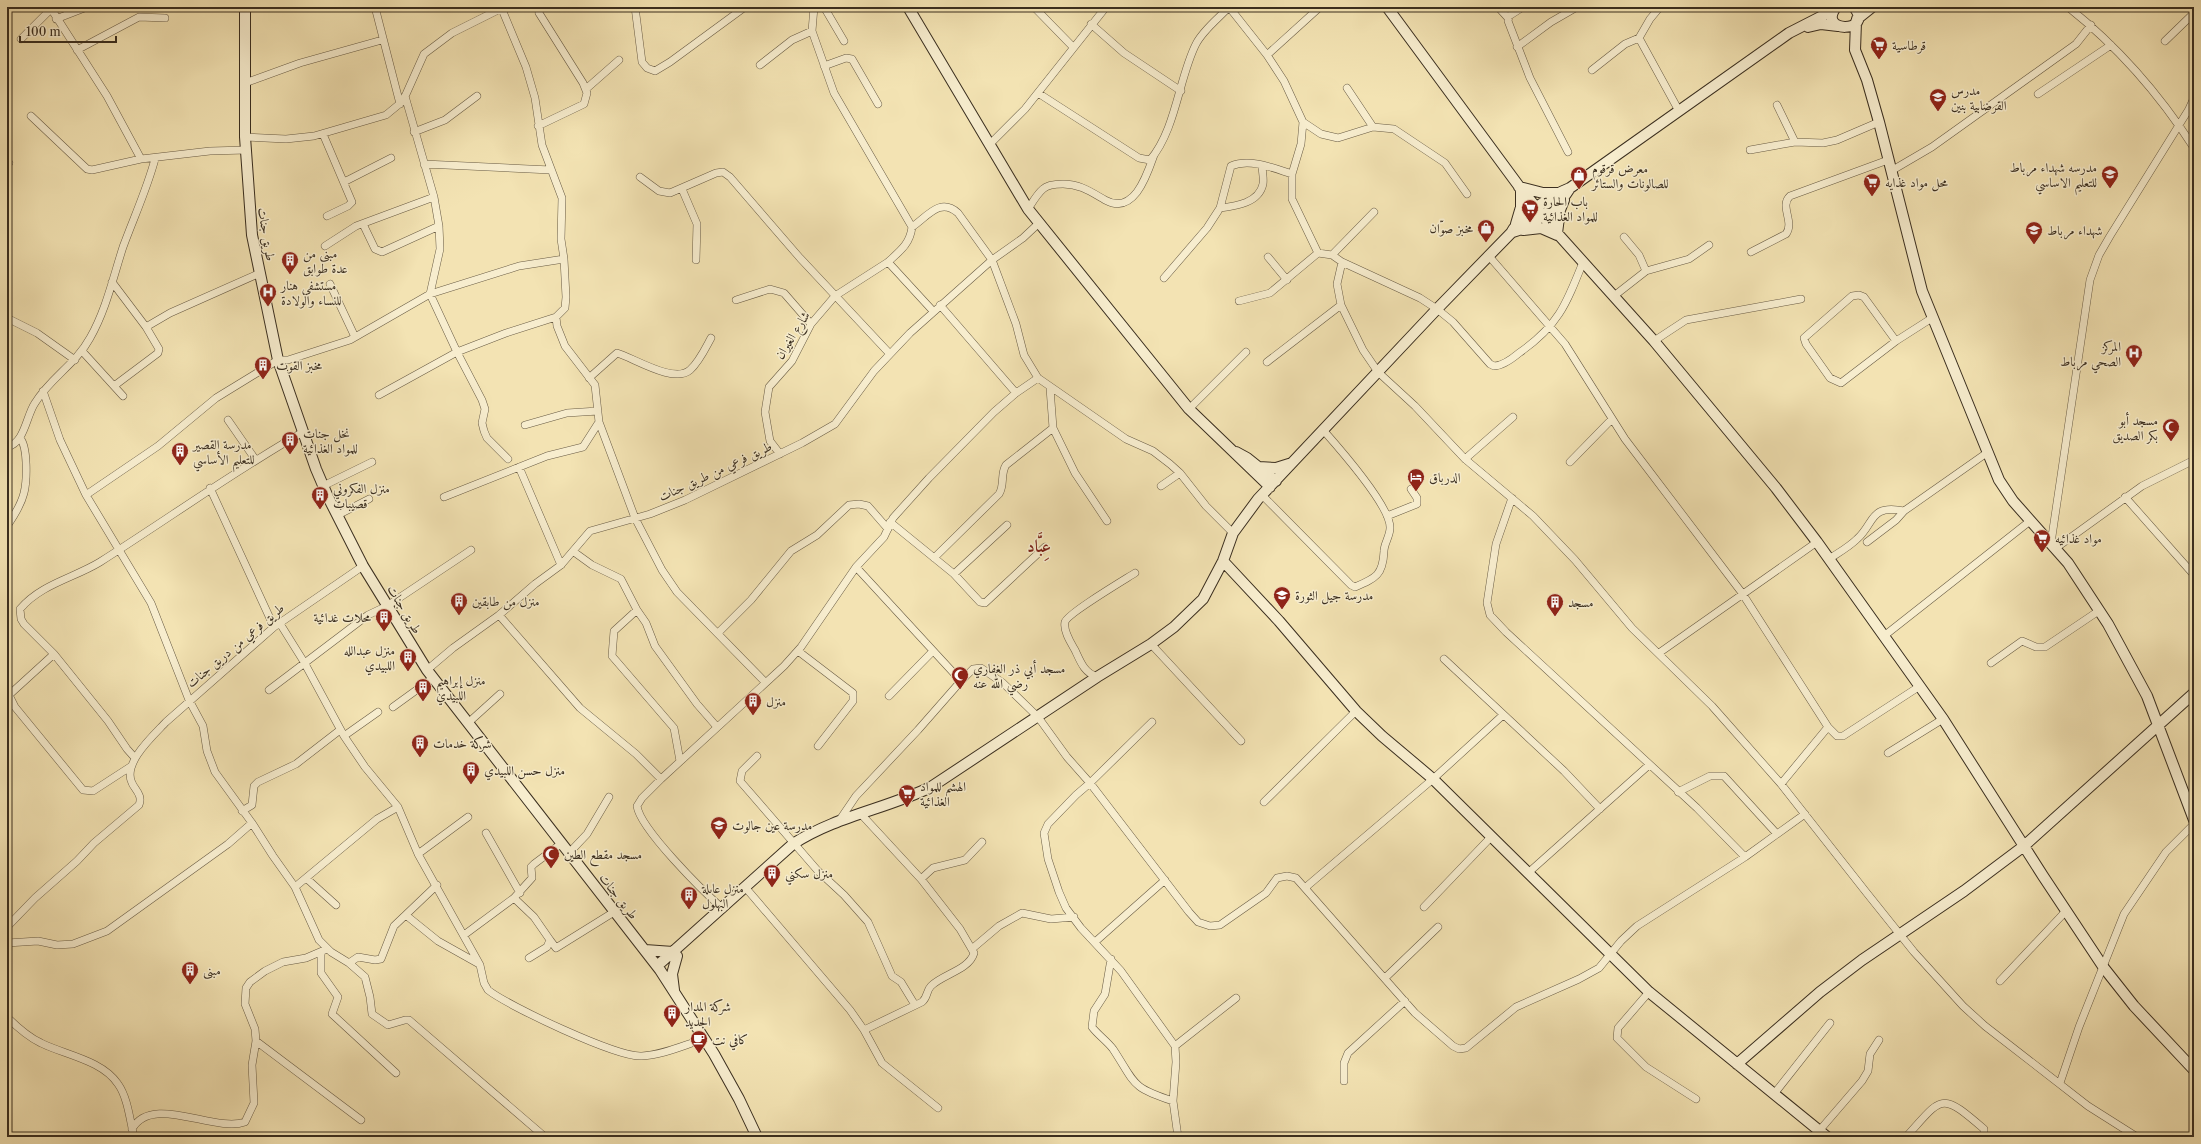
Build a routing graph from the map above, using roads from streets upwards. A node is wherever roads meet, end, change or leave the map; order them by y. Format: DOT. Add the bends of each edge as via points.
graph roads {
  1 [pos="87,7"];
  2 [pos="245,7"];
  3 [pos="375,7"];
  4 [pos="502,7"];
  5 [pos="635,7"];
  6 [pos="745,7"];
  7 [pos="814,7"];
  8 [pos="824,7"];
  9 [pos="908,7"];
  10 [pos="1034,7"];
  11 [pos="1106,7"];
  12 [pos="1229,7"];
  13 [pos="1320,7"];
  14 [pos="1387,7"];
  15 [pos="1498,7"];
  16 [pos="1523,7"];
  17 [pos="1578,7"];
  18 [pos="1660,7"];
  19 [pos="1854,7"];
  20 [pos="1872,7"];
  21 [pos="2068,7"];
  22 [pos="50,8"];
  23 [pos="1835,8"];
  24 [pos="540,13"];
  25 [pos="2194,13"];
  26 [pos="165,18"];
  27 [pos="1508,18"];
  28 [pos="56,19"];
  29 [pos="1857,21"];
  30 [pos="1092,24"];
  31 [pos="2091,25"];
  32 [pos="1840,27"];
  33 [pos="812,31"];
  34 [pos="1790,33"];
  35 [pos="1639,38"];
  36 [pos="20,39"];
  37 [pos="382,40"];
  38 [pos="844,41"];
  39 [pos="2165,41"];
  40 [pos="1854,45"];
  41 [pos="2111,45"];
  42 [pos="1073,47"];
  43 [pos="1517,47"];
  44 [pos="77,50"];
  45 [pos="1267,55"];
  46 [pos="619,60"];
  47 [pos="760,65"];
  48 [pos="824,66"];
  49 [pos="1592,70"];
  50 [pos="245,83"];
  51 [pos="1347,88"];
  52 [pos="586,89"];
  53 [pos="1181,91"];
  54 [pos="1038,93"];
  55 [pos="2038,94"];
  56 [pos="405,96"];
  57 [pos="476,96"];
  58 [pos="2194,98"];
  59 [pos="400,104"];
  60 [pos="878,104"];
  61 [pos="1777,105"];
  62 [pos="1679,111"];
  63 [pos="31,116"];
  64 [pos="1303,122"];
  65 [pos="1879,122"];
  66 [pos="2179,125"];
  67 [pos="538,126"];
  68 [pos="1373,127"];
  69 [pos="414,132"];
  70 [pos="323,134"];
  71 [pos="245,137"];
  72 [pos="1795,142"];
  73 [pos="989,145"];
  74 [pos="2194,148"];
  75 [pos="246,150"];
  76 [pos="1750,150"];
  77 [pos="1568,152"];
  78 [pos="1154,155"];
  79 [pos="391,158"];
  80 [pos="141,159"];
  81 [pos="155,159"];
  82 [pos="1888,160"];
  83 [pos="424,164"];
  84 [pos="1262,165"];
  85 [pos="551,170"];
  86 [pos="1891,171"];
  87 [pos="1292,174"];
  88 [pos="640,177"];
  89 [pos="344,182"];
  90 [pos="1520,188"];
  91 [pos="682,189"];
  92 [pos="1468,194"];
  93 [pos="1562,195"];
  94 [pos="434,196"];
  95 [pos="1220,208"];
  96 [pos="1028,209"];
  97 [pos="1374,212"];
  98 [pos="1540,212"];
  99 [pos="327,216"];
  100 [pos="1039,223"];
  101 [pos="363,224"];
  102 [pos="439,226"];
  103 [pos="912,227"];
  104 [pos="1515,230"];
  105 [pos="1558,234"];
  106 [pos="1624,237"];
  107 [pos="325,246"];
  108 [pos="1708,246"];
  109 [pos="1752,252"];
  110 [pos="1318,253"];
  111 [pos="1332,255"];
  112 [pos="1488,255"];
  113 [pos="1268,257"];
  114 [pos="564,259"];
  115 [pos="696,260"];
  116 [pos="992,260"];
  117 [pos="888,262"];
  118 [pos="1342,262"];
  119 [pos="1584,262"];
  120 [pos="1646,271"];
  121 [pos="260,272"];
  122 [pos="1164,278"];
  123 [pos="1287,280"];
  124 [pos="112,282"];
  125 [pos="330,284"];
  126 [pos="430,294"];
  127 [pos="835,296"];
  128 [pos="1614,296"];
  129 [pos="1801,299"];
  130 [pos="736,300"];
  131 [pos="1239,301"];
  132 [pos="940,305"];
  133 [pos="1341,305"];
  134 [pos="1437,308"];
  135 [pos="933,311"];
  136 [pos="556,317"];
  137 [pos="7,318"];
  138 [pos="1932,318"];
  139 [pos="811,324"];
  140 [pos="146,327"];
  141 [pos="1550,328"];
  142 [pos="355,337"];
  143 [pos="711,338"];
  144 [pos="1654,341"];
  145 [pos="1896,341"];
  146 [pos="82,351"];
  147 [pos="457,352"];
  148 [pos="1246,352"];
  149 [pos="889,354"];
  150 [pos="75,360"];
  151 [pos="278,360"];
  152 [pos="1267,362"];
  153 [pos="1378,372"];
  154 [pos="589,378"];
  155 [pos="1038,378"];
  156 [pos="114,386"];
  157 [pos="1050,388"];
  158 [pos="43,391"];
  159 [pos="1016,393"];
  160 [pos="379,395"];
  161 [pos="122,396"];
  162 [pos="1188,409"];
  163 [pos="598,411"];
  164 [pos="1513,418"];
  165 [pos="1612,419"];
  166 [pos="228,420"];
  167 [pos="599,422"];
  168 [pos="526,425"];
  169 [pos="1053,428"];
  170 [pos="1324,431"];
  171 [pos="303,432"];
  172 [pos="20,438"];
  173 [pos="7,447"];
  174 [pos="1988,452"];
  175 [pos="780,454"];
  176 [pos="255,459"];
  177 [pos="508,459"];
  178 [pos="1465,459"];
  179 [pos="2194,460"];
  180 [pos="372,462"];
  181 [pos="1294,462"];
  182 [pos="1570,462"];
  183 [pos="519,467"];
  184 [pos="1257,471"];
  185 [pos="1180,472"];
  186 [pos="1273,484"];
  187 [pos="323,486"];
  188 [pos="1160,486"];
  189 [pos="210,488"];
  190 [pos="1411,489"];
  191 [pos="86,495"];
  192 [pos="444,497"];
  193 [pos="1260,497"];
  194 [pos="1512,498"];
  195 [pos="2125,498"];
  196 [pos="369,499"];
  197 [pos="1904,511"];
  198 [pos="338,515"];
  199 [pos="1387,516"];
  200 [pos="635,518"];
  201 [pos="1107,521"];
  202 [pos="2030,521"];
  203 [pos="1006,525"];
  204 [pos="7,526"];
  205 [pos="889,526"];
  206 [pos="1233,533"];
  207 [pos="1817,542"];
  208 [pos="1867,542"];
  209 [pos="2054,545"];
  210 [pos="1046,547"];
  211 [pos="119,550"];
  212 [pos="471,550"];
  213 [pos="574,552"];
  214 [pos="934,558"];
  215 [pos="1829,559"];
  216 [pos="1223,561"];
  217 [pos="561,565"];
  218 [pos="363,566"];
  219 [pos="856,567"];
  220 [pos="1135,573"];
  221 [pos="954,574"];
  222 [pos="2194,575"];
  223 [pos="1742,593"];
  224 [pos="387,606"];
  225 [pos="637,610"];
  226 [pos="2100,610"];
  227 [pos="499,615"];
  228 [pos="277,625"];
  229 [pos="718,634"];
  230 [pos="1884,636"];
  231 [pos="1151,644"];
  232 [pos="798,650"];
  233 [pos="932,651"];
  234 [pos="1658,653"];
  235 [pos="54,654"];
  236 [pos="1444,659"];
  237 [pos="304,662"];
  238 [pos="1991,663"];
  239 [pos="430,674"];
  240 [pos="1097,677"];
  241 [pos="960,681"];
  242 [pos="765,682"];
  243 [pos="1920,686"];
  244 [pos="269,690"];
  245 [pos="2194,693"];
  246 [pos="500,694"];
  247 [pos="8,696"];
  248 [pos="889,696"];
  249 [pos="189,700"];
  250 [pos="2189,703"];
  251 [pos="393,707"];
  252 [pos="1356,711"];
  253 [pos="378,712"];
  254 [pos="1503,715"];
  255 [pos="1038,717"];
  256 [pos="1942,719"];
  257 [pos="1152,722"];
  258 [pos="468,723"];
  259 [pos="2158,725"];
  260 [pos="717,727"];
  261 [pos="1828,727"];
  262 [pos="342,733"];
  263 [pos="1241,740"];
  264 [pos="818,746"];
  265 [pos="1888,754"];
  266 [pos="757,756"];
  267 [pos="135,758"];
  268 [pos="680,762"];
  269 [pos="1649,765"];
  270 [pos="130,768"];
  271 [pos="660,779"];
  272 [pos="1433,779"];
  273 [pos="1090,783"];
  274 [pos="1781,784"];
  275 [pos="1678,792"];
  276 [pos="609,797"];
  277 [pos="1264,802"];
  278 [pos="398,807"];
  279 [pos="1600,809"];
  280 [pos="242,811"];
  281 [pos="860,813"];
  282 [pos="1805,814"];
  283 [pos="468,817"];
  284 [pos="2194,820"];
  285 [pos="839,821"];
  286 [pos="252,823"];
  287 [pos="2194,824"];
  288 [pos="486,833"];
  289 [pos="1777,834"];
  290 [pos="1492,836"];
  291 [pos="982,842"];
  292 [pos="562,843"];
  293 [pos="793,844"];
  294 [pos="2024,846"];
  295 [pos="569,853"];
  296 [pos="418,854"];
  297 [pos="1745,857"];
  298 [pos="1528,874"];
  299 [pos="306,878"];
  300 [pos="921,878"];
  301 [pos="1165,880"];
  302 [pos="437,885"];
  303 [pos="295,887"];
  304 [pos="745,887"];
  305 [pos="1306,887"];
  306 [pos="517,895"];
  307 [pos="336,905"];
  308 [pos="1424,907"];
  309 [pos="723,909"];
  310 [pos="2066,911"];
  311 [pos="614,912"];
  312 [pos="406,916"];
  313 [pos="1074,917"];
  314 [pos="7,927"];
  315 [pos="1438,927"];
  316 [pos="1900,934"];
  317 [pos="464,935"];
  318 [pos="550,940"];
  319 [pos="1095,942"];
  320 [pos="7,943"];
  321 [pos="973,948"];
  322 [pos="645,950"];
  323 [pos="324,951"];
  324 [pos="675,954"];
  325 [pos="1610,954"];
  326 [pos="529,958"];
  327 [pos="1111,959"];
  328 [pos="349,963"];
  329 [pos="480,964"];
  330 [pos="2104,968"];
  331 [pos="659,969"];
  332 [pos="1385,978"];
  333 [pos="2000,980"];
  334 [pos="674,992"];
  335 [pos="1649,992"];
  336 [pos="1236,998"];
  337 [pos="1405,1001"];
  338 [pos="915,1006"];
  339 [pos="7,1017"];
  340 [pos="1830,1023"];
  341 [pos="864,1030"];
  342 [pos="704,1039"];
  343 [pos="1879,1040"];
  344 [pos="256,1041"];
  345 [pos="1175,1046"];
  346 [pos="1737,1064"];
  347 [pos="2194,1070"];
  348 [pos="396,1073"];
  349 [pos="1344,1081"];
  350 [pos="2060,1083"];
  351 [pos="1774,1094"];
  352 [pos="1696,1099"];
  353 [pos="1173,1101"];
  354 [pos="938,1108"];
  355 [pos="361,1120"];
  356 [pos="132,1129"];
  357 [pos="1823,1134"];
  358 [pos="134,1137"];
  359 [pos="545,1137"];
  360 [pos="757,1137"];
  361 [pos="1178,1137"];
  362 [pos="1906,1137"];
  363 [pos="1984,1137"];
  364 [pos="2137,1137"];
  1 -- 28 [label="street"];
  2 -- 50 [label="street, طريق جنات"];
  3 -- 37 [label="street"];
  4 -- 56 [label="street" via="452,33 424,54"];
  4 -- 67 [label="street" via="532,85"];
  5 -- 6 [label="street" via="642,62 647,68 655,71"];
  7 -- 33 [label="street"];
  8 -- 38 [label="street"];
  9 -- 73 [label="street"];
  10 -- 42 [label="street"];
  11 -- 30 [label="street"];
  12 -- 45 [label="street"];
  12 -- 53 [label="street" via="1197,42"];
  13 -- 45 [label="street"];
  14 -- 90 [label="street"];
  15 -- 27 [label="street"];
  16 -- 27 [label="street"];
  17 -- 43 [label="street" via="1551,22"];
  18 -- 35 [label="street"];
  19 -- 29 [label="street" via="1858,13"];
  20 -- 29 [label="street"];
  21 -- 31 [label="street"];
  22 -- 28 [label="street"];
  22 -- 36 [label="street"];
  23 -- 32 [label="street" via="1833,19"];
  23 -- 34 [label="street"];
  24 -- 52 [label="street"];
  25 -- 39 [label="street"];
  26 -- 44 [label="street" via="139,17"];
  27 -- 43 [label="street"];
  28 -- 44 [label="street"];
  29 -- 32 [label="street" via="1852,27"];
  29 -- 40 [label="street"];
  30 -- 42 [label="street"];
  30 -- 53 [label="street" via="1124,54"];
  31 -- 41 [label="street"];
  31 -- 86 [label="street" via="2076,44 1932,147"];
  32 -- 34 [label="street" via="1821,24"];
  32 -- 40 [label="street"];
  33 -- 47 [label="street" via="792,40"];
  33 -- 48 [label="street"];
  34 -- 62 [label="street"];
  35 -- 49 [label="street" via="1625,44"];
  35 -- 62 [label="street"];
  37 -- 50 [label="street" via="300,63"];
  37 -- 59 [label="street"];
  40 -- 65 [label="street"];
  41 -- 55 [label="street"];
  41 -- 66 [label="street"];
  42 -- 54 [label="street"];
  43 -- 77 [label="street" via="1536,92"];
  44 -- 80 [label="street" via="118,115"];
  45 -- 64 [label="street" via="1284,81"];
  46 -- 52 [label="street"];
  48 -- 60 [label="street" via="846,58 852,59"];
  48 -- 103 [label="street" via="838,99"];
  50 -- 71 [label="street, طريق جنات"];
  51 -- 68 [label="street"];
  52 -- 67 [label="street" via="587,98 584,104"];
  53 -- 78 [label="street"];
  54 -- 73 [label="street"];
  54 -- 78 [label="street" via="1139,158 1150,160"];
  56 -- 59 [label="street"];
  56 -- 69 [label="street"];
  57 -- 69 [label="street" via="445,120"];
  58 -- 66 [label="street"];
  59 -- 70 [label="street" via="380,117"];
  61 -- 72 [label="street"];
  62 -- 93 [label="street"];
  63 -- 80 [label="street" via="87,169 104,169"];
  64 -- 68 [label="street" via="1321,134 1338,138"];
  64 -- 87 [label="street" via="1301,144"];
  65 -- 72 [label="street" via="1837,140 1823,143"];
  65 -- 82 [label="street"];
  66 -- 74 [label="street"];
  66 -- 209 [label="street" via="2110,236 2090,280"];
  67 -- 85 [label="street"];
  68 -- 92 [label="street" via="1394,129 1445,163"];
  69 -- 83 [label="street"];
  70 -- 71 [label="street" via="286,139"];
  70 -- 89 [label="street"];
  71 -- 75 [label="street, طريق جنات"];
  72 -- 76 [label="street"];
  73 -- 96 [label="street"];
  75 -- 81 [label="street" via="210,151"];
  75 -- 121 [label="street, طريق جنات" via="252,235"];
  78 -- 96 [label="street" via="1144,184 1132,198 1118,204 1072,184 1057,184 1044,188"];
  79 -- 89 [label="street"];
  80 -- 81 [label="street"];
  81 -- 124 [label="street" via="143,200"];
  82 -- 86 [label="street"];
  82 -- 109 [label="street" via="1790,196 1785,205 1790,222 1786,234"];
  83 -- 85 [label="street"];
  83 -- 94 [label="street"];
  84 -- 87 [label="street"];
  84 -- 95 [label="street" via="1263,184 1260,191 1249,202"];
  84 -- 95 [label="street" via="1239,163 1231,166"];
  85 -- 114 [label="street" via="562,198 561,239"];
  86 -- 138 [label="street" via="1914,262"];
  87 -- 110 [label="street" via="1292,199"];
  88 -- 91 [label="street" via="659,191 670,193"];
  89 -- 99 [label="street" via="352,203"];
  90 -- 93 [label="street" via="1543,194"];
  90 -- 98 [label="street"];
  90 -- 104 [label="street" via="1521,211"];
  91 -- 115 [label="street" via="697,224"];
  91 -- 127 [label="street" via="716,173 723,172 730,176"];
  93 -- 98 [label="street"];
  93 -- 105 [label="street"];
  94 -- 101 [label="street"];
  94 -- 102 [label="street"];
  95 -- 122 [label="street" via="1207,228"];
  96 -- 100 [label="street"];
  97 -- 111 [label="street"];
  98 -- 104 [label="street"];
  98 -- 105 [label="street"];
  100 -- 116 [label="street, طريق فرعي من طريق جنات"];
  100 -- 162 [label="street"];
  101 -- 102 [label="street" via="375,249 382,252"];
  101 -- 107 [label="street"];
  102 -- 126 [label="street" via="440,249"];
  103 -- 116 [label="street" via="940,206 951,207"];
  103 -- 117 [label="street, شارع الغيران" via="906,246"];
  104 -- 105 [label="street" via="1541,228"];
  104 -- 112 [label="street"];
  105 -- 119 [label="street"];
  106 -- 120 [label="street" via="1639,255"];
  108 -- 120 [label="street" via="1689,259"];
  110 -- 111 [label="street"];
  110 -- 123 [label="street"];
  111 -- 118 [label="street"];
  112 -- 134 [label="street"];
  112 -- 141 [label="street"];
  113 -- 123 [label="street"];
  114 -- 126 [label="street" via="519,266"];
  114 -- 136 [label="street" via="565,308"];
  116 -- 132 [label="street, طريق فرعي من طريق جنات"];
  116 -- 155 [label="street" via="1016,324 1024,355"];
  117 -- 127 [label="street, شارع الغيران"];
  117 -- 135 [label="street"];
  118 -- 133 [label="street" via="1337,284"];
  118 -- 134 [label="street"];
  119 -- 128 [label="street"];
  119 -- 141 [label="street" via="1565,305"];
  120 -- 128 [label="street"];
  121 -- 140 [label="street" via="170,313"];
  121 -- 151 [label="street, طريق جنات"];
  123 -- 131 [label="street" via="1270,293"];
  124 -- 140 [label="street"];
  124 -- 146 [label="street" via="100,317"];
  125 -- 142 [label="street"];
  126 -- 142 [label="street"];
  126 -- 147 [label="street"];
  127 -- 139 [label="street, شارع الغيران"];
  127 -- 149 [label="street"];
  128 -- 144 [label="street"];
  129 -- 144 [label="street" via="1686,320"];
  130 -- 139 [label="street" via="770,289 784,293"];
  132 -- 135 [label="street, طريق فرعي من طريق جنات"];
  132 -- 159 [label="street"];
  133 -- 152 [label="street"];
  133 -- 153 [label="street" via="1363,350"];
  134 -- 141 [label="street" via="1494,366 1515,356"];
  134 -- 153 [label="street"];
  135 -- 149 [label="street, طريق فرعي من طريق جنات"];
  136 -- 147 [label="street"];
  136 -- 154 [label="street" via="561,339"];
  137 -- 150 [label="street" via="37,333"];
  138 -- 145 [label="street"];
  138 -- 174 [label="street"];
  139 -- 175 [label="street, شارع الغيران" via="792,361 769,387 764,412 770,441"];
  140 -- 156 [label="street" via="159,349 158,353"];
  141 -- 165 [label="street" via="1565,344"];
  142 -- 151 [label="street" via="288,360"];
  143 -- 154 [label="street" via="696,364 681,375 655,370 629,356 617,353"];
  144 -- 207 [label="street" via="1776,488"];
  145 -- 145 [label="street" via="1864,297 1859,295 1852,296 1804,338 1830,378 1841,383"];
  146 -- 150 [label="street"];
  146 -- 156 [label="street"];
  147 -- 160 [label="street"];
  147 -- 177 [label="street" via="484,404 482,424 487,438"];
  148 -- 162 [label="street"];
  149 -- 175 [label="street, طريق فرعي من طريق جنات" via="854,396 835,424"];
  150 -- 158 [label="street"];
  151 -- 171 [label="street, طريق جنات"];
  151 -- 191 [label="street" via="216,398 158,446"];
  153 -- 170 [label="street"];
  153 -- 178 [label="street" via="1415,406"];
  154 -- 163 [label="street" via="595,385"];
  155 -- 157 [label="street"];
  155 -- 159 [label="street"];
  156 -- 161 [label="street"];
  157 -- 169 [label="street"];
  157 -- 185 [label="street" via="1126,439 1153,451"];
  158 -- 172 [label="street" via="30,410"];
  158 -- 191 [label="street" via="60,440"];
  159 -- 205 [label="street" via="929,478"];
  162 -- 184 [label="street" via="1234,451 1247,458"];
  163 -- 167 [label="street"];
  163 -- 168 [label="street" via="567,413"];
  164 -- 178 [label="street"];
  165 -- 182 [label="street"];
  165 -- 223 [label="street"];
  166 -- 176 [label="street"];
  167 -- 183 [label="street" via="583,447 547,456"];
  167 -- 200 [label="street"];
  169 -- 201 [label="street" via="1075,473"];
  169 -- 214 [label="street" via="1006,465 999,494"];
  170 -- 181 [label="street"];
  170 -- 199 [label="street" via="1359,470"];
  171 -- 176 [label="street"];
  171 -- 187 [label="street, طريق جنات"];
  172 -- 173 [label="street" via="14,445"];
  172 -- 204 [label="street" via="25,448 24,493"];
  174 -- 197 [label="street"];
  174 -- 202 [label="street" via="2002,486"];
  175 -- 200 [label="street, طريق فرعي من طريق جنات" via="685,500"];
  176 -- 189 [label="street"];
  178 -- 194 [label="street"];
  179 -- 195 [label="street" via="2142,486"];
  180 -- 187 [label="street"];
  181 -- 184 [label="street"];
  181 -- 186 [label="street"];
  183 -- 192 [label="street"];
  183 -- 217 [label="street"];
  184 -- 186 [label="street"];
  184 -- 193 [label="street"];
  185 -- 188 [label="street"];
  185 -- 206 [label="street" via="1206,506"];
  186 -- 193 [label="street"];
  187 -- 198 [label="street, طريق جنات"];
  189 -- 211 [label="street"];
  189 -- 228 [label="street"];
  190 -- 199 [label="street" via="1417,498 1417,504"];
  191 -- 211 [label="street"];
  193 -- 199 [label="street" via="1354,587 1380,572 1384,564 1384,551 1390,527"];
  193 -- 206 [label="street"];
  194 -- 234 [label="street" via="1554,538 1632,628"];
  194 -- 269 [label="street" via="1496,544 1488,612 1506,632"];
  195 -- 209 [label="street"];
  195 -- 222 [label="street"];
  196 -- 198 [label="street"];
  197 -- 208 [label="street"];
  197 -- 215 [label="street" via="1890,509 1876,514 1858,538"];
  198 -- 218 [label="street, طريق جنات"];
  200 -- 213 [label="street, طريق فرعي من طريق جنات" via="590,531"];
  200 -- 229 [label="street" via="662,570 677,592"];
  202 -- 209 [label="street"];
  202 -- 230 [label="street"];
  203 -- 221 [label="street"];
  205 -- 214 [label="street"];
  205 -- 219 [label="street" via="879,544"];
  205 -- 229 [label="street" via="868,506 853,504 846,507 817,535 791,551 751,600"];
  206 -- 216 [label="street"];
  207 -- 215 [label="street"];
  207 -- 223 [label="street"];
  209 -- 226 [label="street"];
  210 -- 221 [label="street" via="985,603 980,602"];
  211 -- 235 [label="street" via="88,569 55,583 28,599 20,609 24,624"];
  211 -- 249 [label="street" via="151,603"];
  212 -- 224 [label="street"];
  213 -- 217 [label="street, طريق فرعي من طريق جنات"];
  213 -- 225 [label="street" via="592,565 621,579"];
  214 -- 221 [label="street"];
  215 -- 230 [label="street"];
  216 -- 231 [label="street" via="1203,599 1174,627"];
  216 -- 252 [label="street" via="1279,621"];
  217 -- 227 [label="street, طريق فرعي من طريق جنات"];
  218 -- 224 [label="street, طريق جنات"];
  218 -- 228 [label="street, طريق فرعي من دريق جنات"];
  219 -- 232 [label="street"];
  219 -- 233 [label="street"];
  220 -- 240 [label="street" via="1066,618 1064,623 1066,633 1085,671"];
  223 -- 234 [label="street"];
  223 -- 261 [label="street"];
  224 -- 237 [label="street" via="368,615"];
  224 -- 239 [label="street, طريق جنات"];
  225 -- 260 [label="street" via="646,623 655,646"];
  225 -- 268 [label="street" via="614,631 612,656 674,728"];
  226 -- 238 [label="street" via="2045,647 2036,648 2022,641"];
  226 -- 259 [label="street" via="2139,680"];
  227 -- 239 [label="street, طريق فرعي من طريق جنات" via="453,648"];
  227 -- 271 [label="street" via="580,708 636,754"];
  228 -- 237 [label="street"];
  228 -- 249 [label="street, طريق فرعي من دريق جنات"];
  229 -- 242 [label="street"];
  230 -- 243 [label="street"];
  231 -- 240 [label="street"];
  231 -- 263 [label="street"];
  232 -- 242 [label="street"];
  232 -- 264 [label="street" via="854,696 854,700"];
  233 -- 241 [label="street"];
  233 -- 248 [label="street"];
  234 -- 274 [label="street" via="1712,706"];
  235 -- 247 [label="street"];
  235 -- 267 [label="street"];
  236 -- 254 [label="street"];
  237 -- 244 [label="street"];
  237 -- 262 [label="street"];
  239 -- 251 [label="street, طريق فرعي من طريق جنات"];
  239 -- 258 [label="street, طريق جنات"];
  240 -- 255 [label="street"];
  241 -- 255 [label="street" via="973,669 988,670"];
  241 -- 285 [label="street" via="856,796"];
  242 -- 260 [label="street"];
  243 -- 256 [label="street"];
  243 -- 261 [label="street" via="1843,736 1837,736"];
  245 -- 250 [label="street"];
  246 -- 258 [label="street"];
  247 -- 270 [label="street" via="83,790 93,791"];
  249 -- 267 [label="street, طريق فرعي من دريق جنات"];
  249 -- 280 [label="street" via="203,726 207,751 215,772"];
  250 -- 259 [label="street"];
  252 -- 272 [label="street"];
  252 -- 277 [label="street"];
  253 -- 262 [label="street"];
  254 -- 272 [label="street"];
  254 -- 279 [label="street" via="1564,771"];
  255 -- 273 [label="street"];
  255 -- 281 [label="street" via="931,787"];
  256 -- 265 [label="street"];
  256 -- 294 [label="street"];
  257 -- 273 [label="street"];
  258 -- 292 [label="street, طريق جنات"];
  259 -- 284 [label="street"];
  259 -- 294 [label="street"];
  260 -- 268 [label="street"];
  261 -- 274 [label="street"];
  262 -- 278 [label="street"];
  262 -- 280 [label="street" via="296,764 258,782 254,786 252,805"];
  266 -- 293 [label="street" via="742,771 740,781"];
  267 -- 270 [label="street, طريق فرعي من دريق جنات"];
  268 -- 271 [label="street"];
  269 -- 275 [label="street"];
  269 -- 279 [label="street"];
  270 -- 314 [label="street" via="130,779 140,797 140,805 94,843"];
  271 -- 309 [label="street" via="642,798 637,806 638,813 648,829 685,872"];
  272 -- 290 [label="street"];
  272 -- 305 [label="street"];
  273 -- 301 [label="street"];
  273 -- 313 [label="street" via="1048,824 1044,833 1056,883 1066,908"];
  274 -- 282 [label="street"];
  275 -- 289 [label="street" via="1710,776 1724,776"];
  275 -- 297 [label="street"];
  276 -- 295 [label="street" via="587,834"];
  278 -- 296 [label="street"];
  278 -- 299 [label="street" via="377,819"];
  279 -- 298 [label="street"];
  280 -- 286 [label="street"];
  281 -- 285 [label="street"];
  281 -- 300 [label="street"];
  282 -- 289 [label="street"];
  282 -- 316 [label="street"];
  283 -- 296 [label="street"];
  285 -- 293 [label="street"];
  286 -- 303 [label="street"];
  286 -- 320 [label="street" via="228,844 107,930 73,944 57,945 38,941"];
  287 -- 330 [label="street" via="2166,852 2128,906"];
  288 -- 306 [label="street"];
  289 -- 297 [label="street"];
  290 -- 298 [label="street"];
  290 -- 308 [label="street"];
  291 -- 300 [label="street" via="965,860 933,868"];
  292 -- 295 [label="street, طريق جنات"];
  292 -- 306 [label="street" via="531,867 532,878"];
  293 -- 304 [label="street"];
  293 -- 338 [label="street" via="868,922 892,976 901,982"];
  294 -- 310 [label="street"];
  294 -- 316 [label="street"];
  295 -- 311 [label="street, طريق جنات"];
  296 -- 302 [label="street"];
  297 -- 325 [label="street" via="1637,926"];
  298 -- 325 [label="street"];
  299 -- 303 [label="street"];
  299 -- 307 [label="street"];
  300 -- 321 [label="street"];
  301 -- 305 [label="street" via="1198,922 1210,926 1220,925 1245,909 1266,893 1277,878 1296,878"];
  301 -- 319 [label="street"];
  302 -- 312 [label="street"];
  302 -- 317 [label="street"];
  303 -- 323 [label="street"];
  304 -- 309 [label="street"];
  304 -- 341 [label="street" via="850,1010"];
  305 -- 332 [label="street"];
  306 -- 317 [label="street"];
  306 -- 318 [label="street"];
  309 -- 324 [label="street" via="701,925"];
  310 -- 330 [label="street"];
  310 -- 333 [label="street"];
  311 -- 318 [label="street" via="556,948"];
  311 -- 322 [label="street, طريق جنات"];
  312 -- 328 [label="street" via="394,926 381,958 375,960 358,957"];
  312 -- 329 [label="street" via="438,941"];
  313 -- 319 [label="street"];
  313 -- 321 [label="street" via="1052,919 1022,912 998,926"];
  315 -- 332 [label="street"];
  316 -- 346 [label="street" via="1820,992"];
  316 -- 350 [label="street" via="1963,1006"];
  317 -- 329 [label="street"];
  318 -- 326 [label="street" via="547,947"];
  319 -- 327 [label="street"];
  321 -- 338 [label="street" via="972,959 931,986 927,998"];
  322 -- 324 [label="street"];
  322 -- 331 [label="street, طريق جنات"];
  323 -- 328 [label="street"];
  323 -- 344 [label="street" via="306,958 283,962 250,982 244,995 255,1029"];
  323 -- 348 [label="street" via="321,973 338,997 332,1014"];
  324 -- 331 [label="street"];
  324 -- 334 [label="street" via="672,974"];
  325 -- 335 [label="street"];
  325 -- 337 [label="street" via="1603,964 1589,975 1516,1007 1463,1049 1452,1046"];
  327 -- 345 [label="street"];
  327 -- 353 [label="street" via="1106,994 1094,1011 1092,1027 1111,1048 1133,1083 1147,1093"];
  328 -- 359 [label="street" via="365,977 372,1014 388,1025 409,1020"];
  329 -- 342 [label="street" via="484,983 493,994 558,1027 617,1052 641,1057"];
  330 -- 347 [label="street" via="2134,1006"];
  330 -- 350 [label="street" via="2079,1027"];
  331 -- 334 [label="street, طريق جنات"];
  332 -- 337 [label="street"];
  334 -- 342 [label="street, طريق جنات"];
  335 -- 346 [label="street"];
  335 -- 352 [label="street" via="1618,1028 1617,1038 1646,1067"];
  336 -- 345 [label="street"];
  337 -- 349 [label="street" via="1348,1053 1344,1063"];
  338 -- 341 [label="street"];
  339 -- 356 [label="street" via="35,1040 90,1063 111,1076 121,1088"];
  340 -- 351 [label="street"];
  341 -- 354 [label="street" via="882,1063"];
  342 -- 360 [label="street, طريق جنات" via="739,1099"];
  343 -- 357 [label="street" via="1870,1054 1868,1071"];
  344 -- 355 [label="street"];
  344 -- 356 [label="street" via="252,1065 254,1103 245,1122 229,1125 165,1114 142,1118"];
  345 -- 353 [label="street"];
  346 -- 351 [label="street"];
  350 -- 364 [label="street" via="2088,1106"];
  351 -- 357 [label="street"];
  353 -- 361 [label="street"];
  356 -- 358 [label="street"];
  362 -- 363 [label="street" via="1935,1106 1946,1102 1953,1104 1984,1129"];
}
